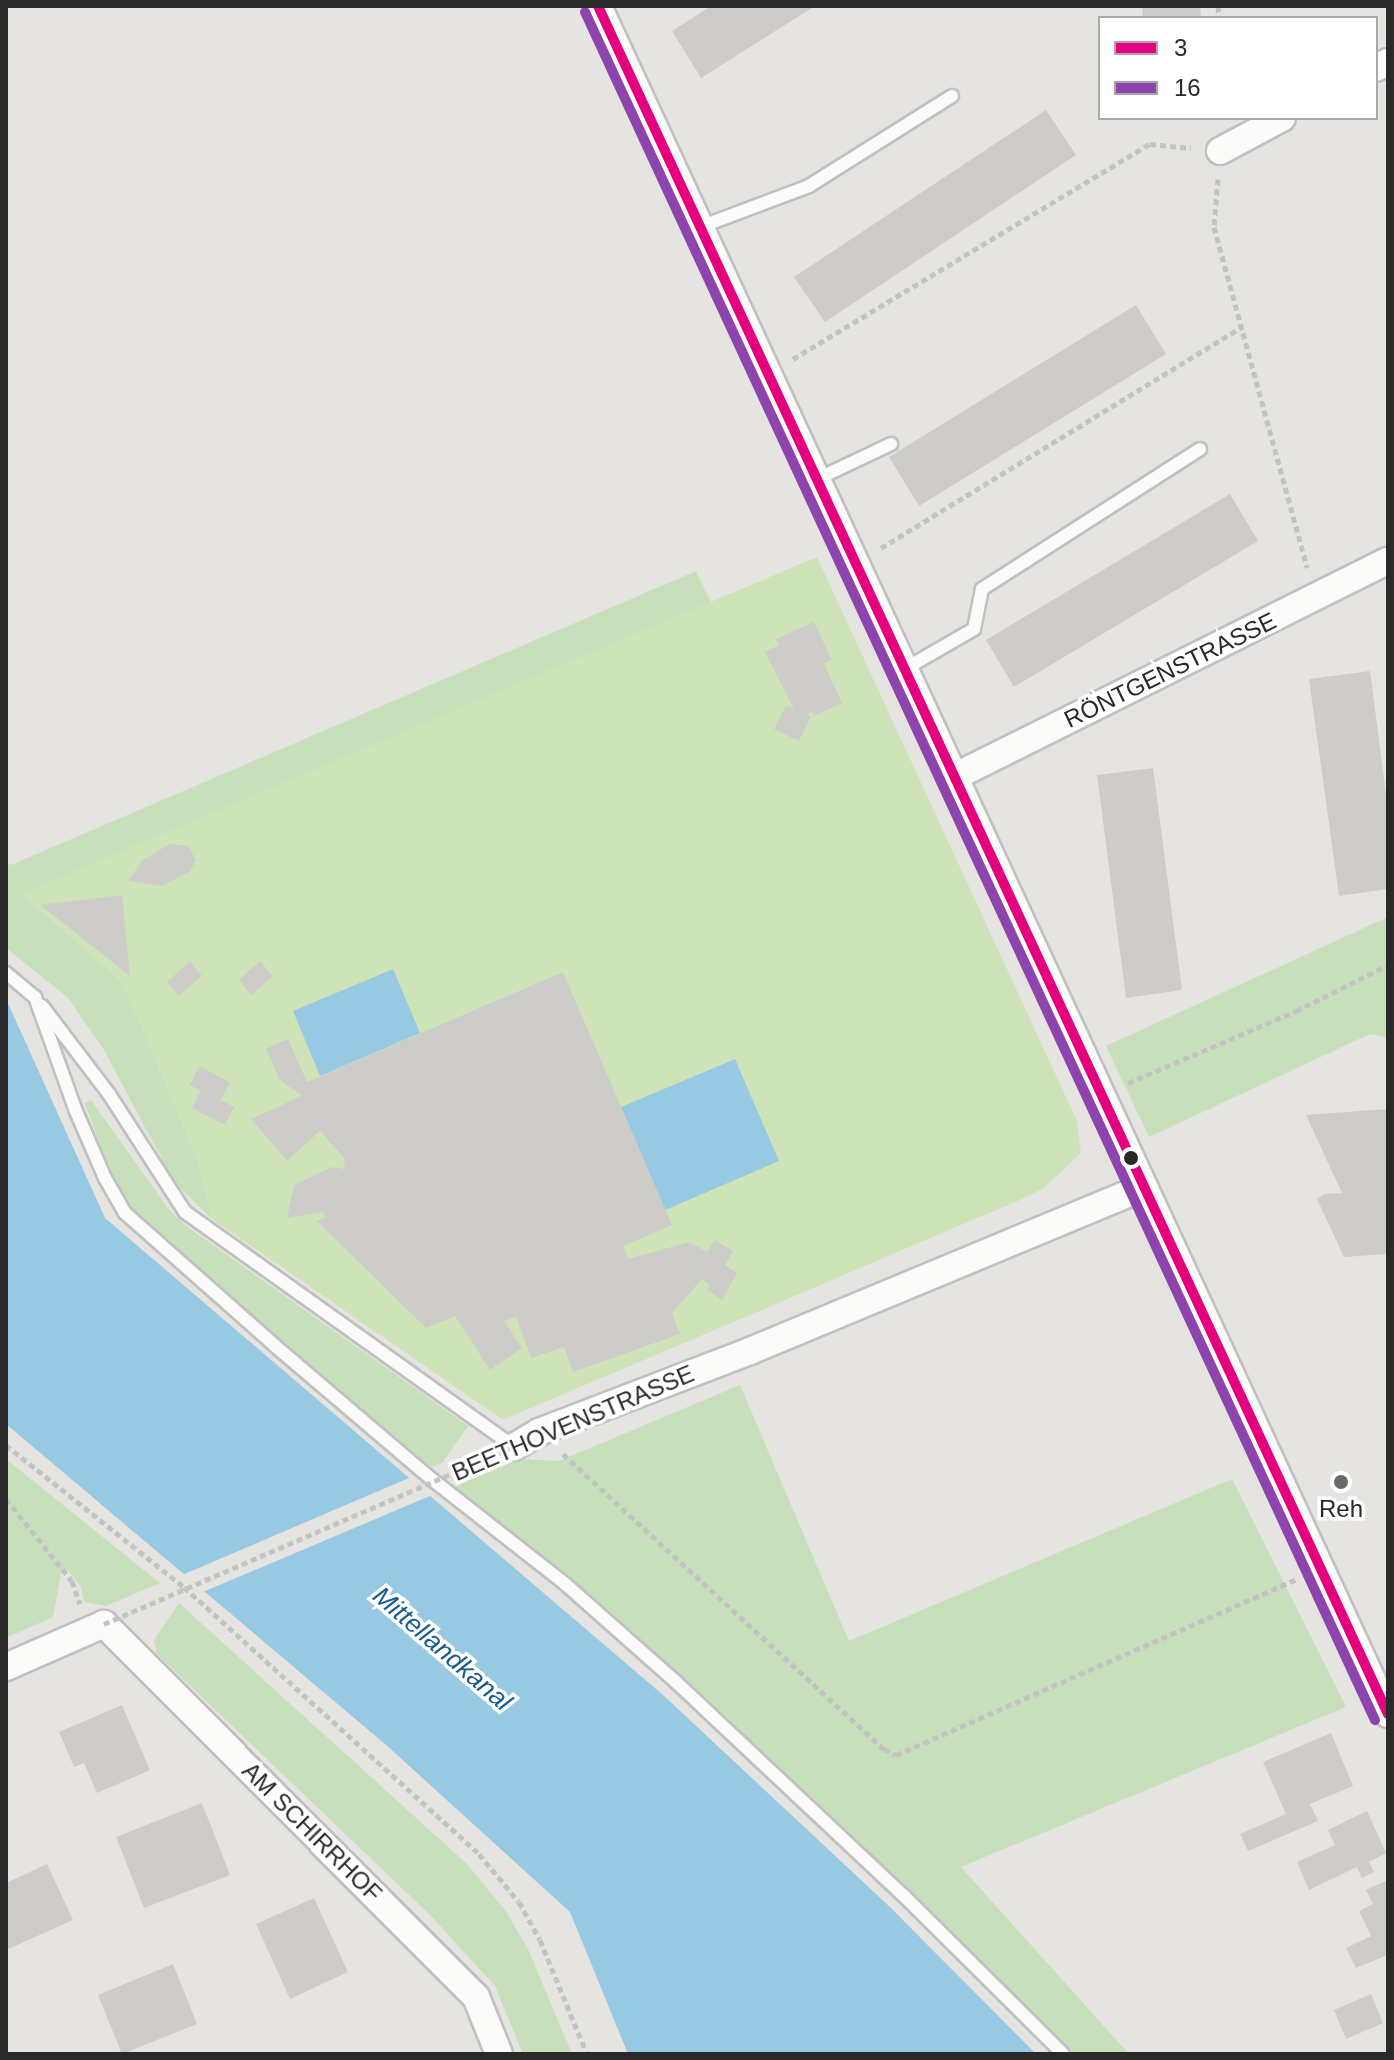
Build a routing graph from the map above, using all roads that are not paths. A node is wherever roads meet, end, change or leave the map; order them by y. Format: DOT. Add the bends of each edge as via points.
graph roads {
  1 [pos="598,6"];
  2 [pos="952,96"];
  3 [pos="1278,120"];
  4 [pos="1220,151"];
  5 [pos="700,227"];
  6 [pos="891,444"];
  7 [pos="1200,449"];
  8 [pos="817,479"];
  9 [pos="1388,561"];
  10 [pos="903,670"];
  11 [pos="952,778"];
  12 [pos="6,973"];
  13 [pos="35,997"];
  14 [pos="1144,1187"];
  15 [pos="514,1447"];
  16 [pos="6,1667"];
  17 [pos="1387,1708"];
  18 [pos="499,2054"];
  19 [pos="1063,2054"];
  1 -- 5 [label="street"];
  2 -- 5 [label="lane" via="809,186"];
  3 -- 4 [label="street"];
  5 -- 8 [label="street"];
  6 -- 8 [label="lane"];
  7 -- 10 [label="lane" via="982,589 974,629"];
  8 -- 10 [label="street"];
  9 -- 11 [label="street, RÖNTGENSTRASSE"];
  10 -- 11 [label="street"];
  11 -- 14 [label="street"];
  12 -- 13 [label="lane"];
  13 -- 15 [label="lane" via="109,1094 185,1212"];
  13 -- 19 [label="lane" via="75,1109 125,1213 676,1682"];
  14 -- 15 [label="street, BEETHOVENSTRASSE" via="750,1351 539,1432"];
  14 -- 17 [label="street"];
  16 -- 18 [label="street, AM SCHIRRHOF" via="95,1628 476,1997"];
}
